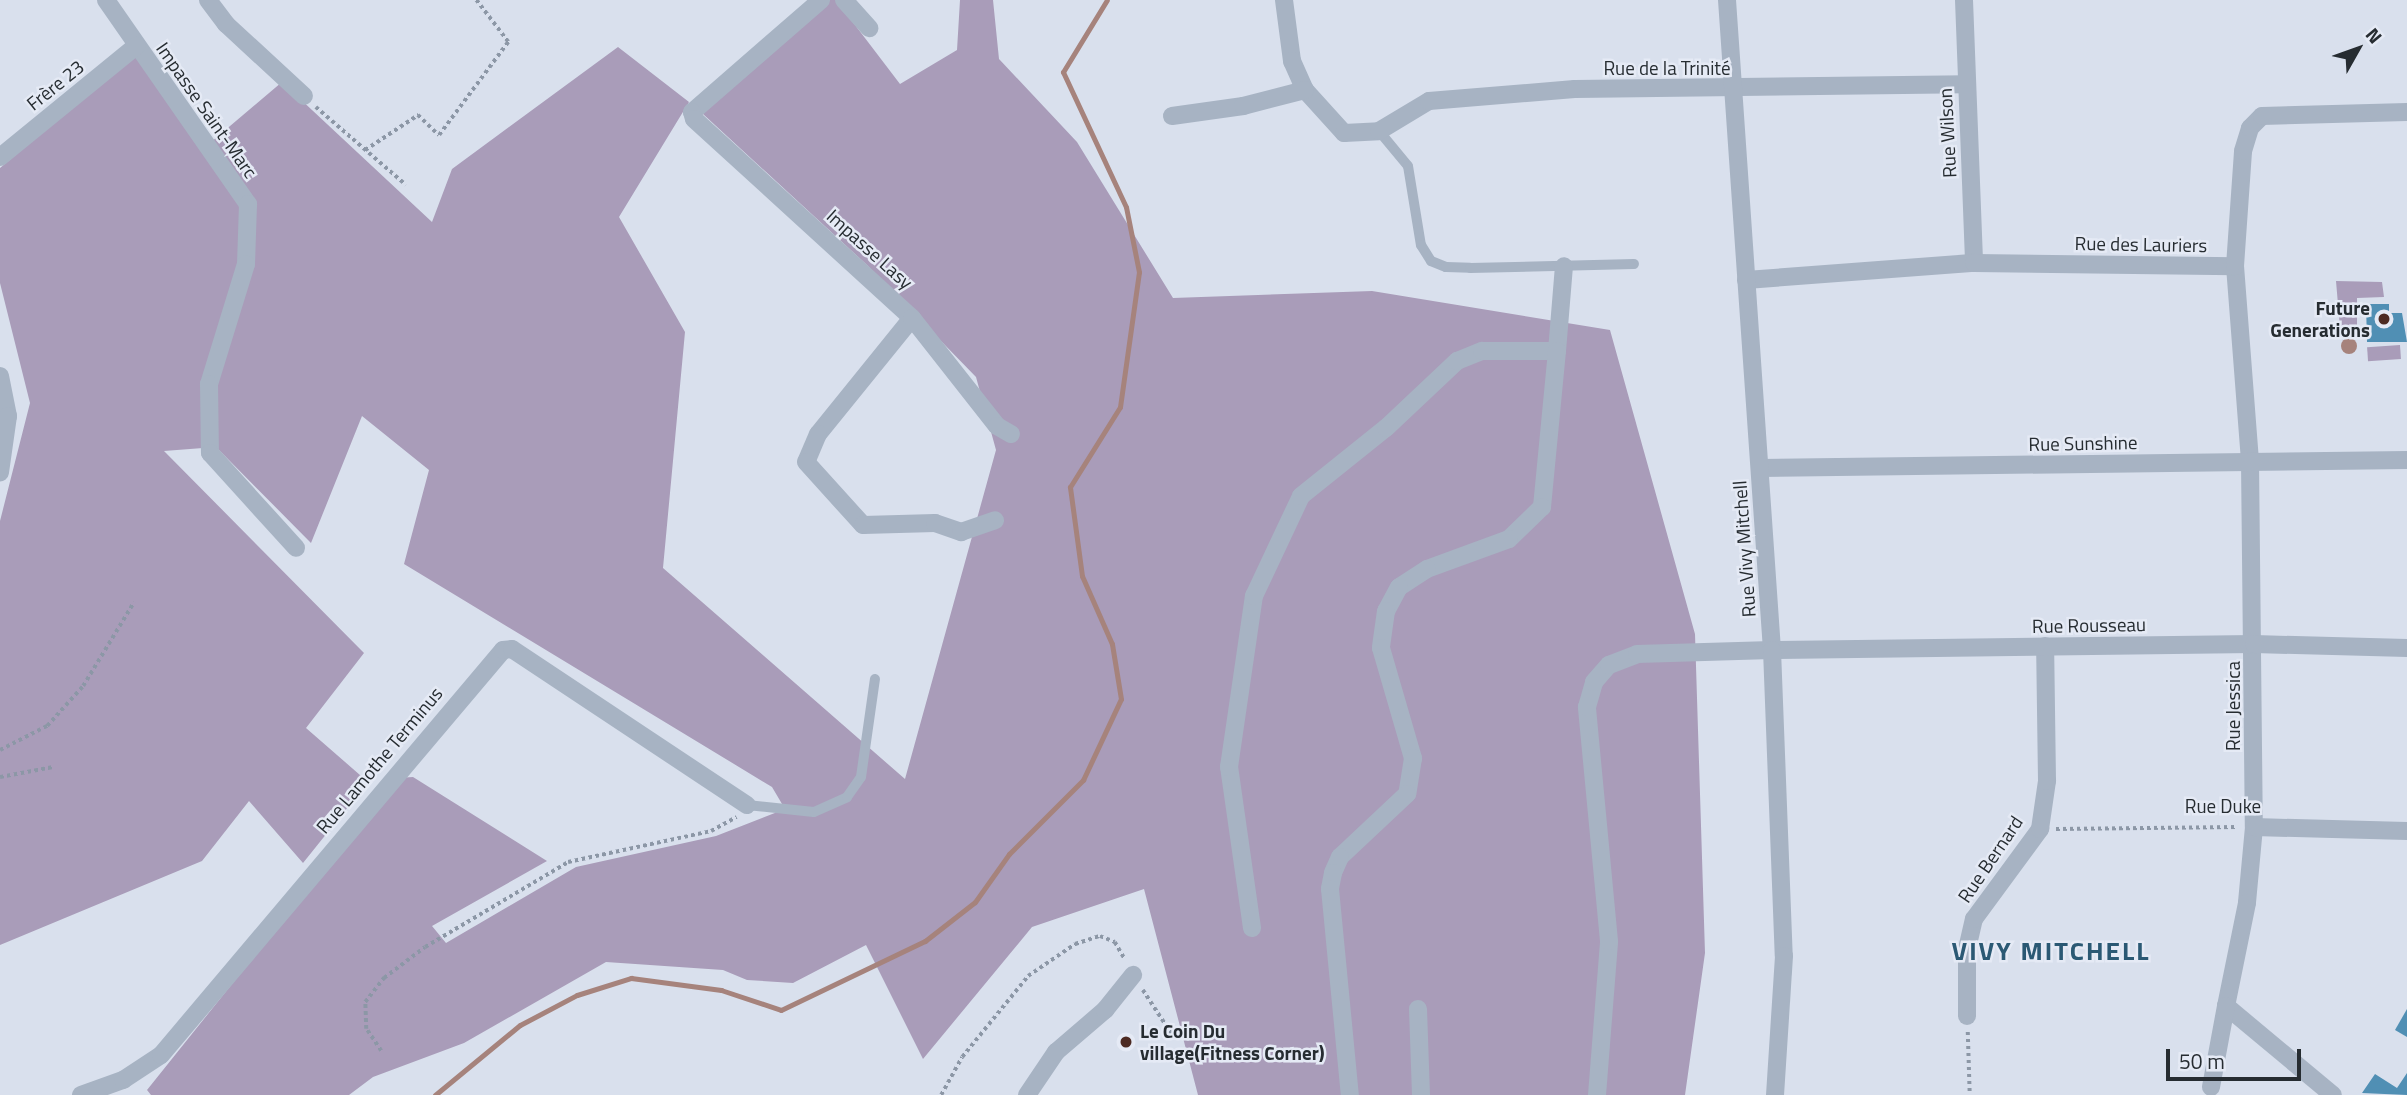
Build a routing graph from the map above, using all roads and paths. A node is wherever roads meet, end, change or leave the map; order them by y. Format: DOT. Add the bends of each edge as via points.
graph roads {
  1 [pos="106,0"];
  2 [pos="208,0"];
  3 [pos="476,0"];
  4 [pos="821,0"];
  5 [pos="844,0"];
  6 [pos="1284,0"];
  7 [pos="1727,0"];
  8 [pos="1964,0"];
  9 [pos="869,27"];
  10 [pos="136,46"];
  11 [pos="1965,84"];
  12 [pos="1733,89"];
  13 [pos="1305,90"];
  14 [pos="304,96"];
  15 [pos="2407,112"];
  16 [pos="1172,116"];
  17 [pos="1379,131"];
  18 [pos="365,150"];
  19 [pos="0,157"];
  20 [pos="406,185"];
  21 [pos="1974,263"];
  22 [pos="1634,264"];
  23 [pos="1564,265"];
  24 [pos="2235,266"];
  25 [pos="1746,280"];
  26 [pos="912,318"];
  27 [pos="1557,351"];
  28 [pos="0,376"];
  29 [pos="1011,434"];
  30 [pos="2407,460"];
  31 [pos="2250,461"];
  32 [pos="1760,468"];
  33 [pos="0,472"];
  34 [pos="995,520"];
  35 [pos="296,548"];
  36 [pos="134,602"];
  37 [pos="2254,643"];
  38 [pos="2045,646"];
  39 [pos="2407,648"];
  40 [pos="1772,650"];
  41 [pos="874,679"];
  42 [pos="0,750"];
  43 [pos="54,768"];
  44 [pos="0,777"];
  45 [pos="747,805"];
  46 [pos="2254,827"];
  47 [pos="2040,829"];
  48 [pos="2407,831"];
  49 [pos="1252,928"];
  50 [pos="1133,975"];
  51 [pos="2226,1006"];
  52 [pos="1418,1009"];
  53 [pos="1967,1016"];
  54 [pos="1173,1036"];
  55 [pos="381,1051"];
  56 [pos="2213,1091"];
  57 [pos="81,1095"];
  58 [pos="940,1095"];
  59 [pos="1027,1095"];
  60 [pos="1350,1095"];
  61 [pos="1421,1095"];
  62 [pos="1597,1095"];
  63 [pos="1775,1095"];
  64 [pos="1970,1095"];
  65 [pos="2333,1095"];
  1 -- 10 [label="street, Impasse Saint-Marc"];
  2 -- 14 [label="street" via="226,24"];
  3 -- 18 [label="path" via="508,42 439,135 418,115"];
  4 -- 26 [label="street, Impasse Lasy" via="696,106 694,119"];
  5 -- 9 [label="street"];
  6 -- 13 [label="street" via="1292,61"];
  7 -- 12 [label="street, Rue Vivy Mitchell"];
  8 -- 11 [label="street, Rue Wilson"];
  10 -- 19 [label="street, Frère 23"];
  10 -- 35 [label="street, Impasse Saint-Marc" via="248,204 246,264 209,383 210,453"];
  11 -- 12 [label="street, Rue de la Trinité"];
  11 -- 21 [label="street, Rue Wilson"];
  12 -- 17 [label="street, Rue de la Trinité" via="1575,89 1429,101"];
  12 -- 25 [label="street, Rue Vivy Mitchell"];
  13 -- 16 [label="street" via="1243,106"];
  13 -- 17 [label="street" via="1344,132"];
  14 -- 18 [label="path"];
  15 -- 24 [label="street, Rue des Lauriers" via="2262,116 2250,128 2243,151"];
  17 -- 23 [label="lane" via="1408,166 1421,245 1431,261 1446,267"];
  18 -- 20 [label="path"];
  21 -- 24 [label="street, Rue des Lauriers"];
  21 -- 25 [label="street, Rue des Lauriers"];
  22 -- 23 [label="lane"];
  23 -- 27 [label="street"];
  24 -- 31 [label="street, Rue Jessica"];
  25 -- 32 [label="street, Rue Vivy Mitchell"];
  26 -- 29 [label="street" via="997,426"];
  26 -- 34 [label="street, Impasse Lasy" via="818,434 806,462 863,525 935,523 961,532"];
  27 -- 49 [label="street" via="1482,351 1457,361 1386,428 1301,496 1254,596 1229,767"];
  27 -- 60 [label="street" via="1542,507 1509,539 1427,569 1399,587 1386,611 1381,648 1413,758 1407,794 1340,857 1330,889"];
  28 -- 33 [label="street" via="8,415"];
  30 -- 31 [label="street, Rue Sunshine"];
  31 -- 32 [label="street, Rue Sunshine"];
  31 -- 37 [label="street, Rue Jessica"];
  32 -- 40 [label="street, Rue Vivy Mitchell"];
  36 -- 42 [label="path" via="83,685 47,726"];
  37 -- 38 [label="street, Rue Rousseau"];
  37 -- 39 [label="street, Rue Rousseau"];
  37 -- 46 [label="street, Rue Jessica"];
  38 -- 40 [label="street, Rue Rousseau"];
  38 -- 47 [label="street, Rue Bernard" via="2046,781"];
  40 -- 62 [label="street, Rue Rousseau" via="1626,656 1609,665 1594,682 1587,707 1609,941"];
  40 -- 63 [label="street, Rue Vivy Mitchell" via="1784,956"];
  41 -- 45 [label="lane" via="861,777 847,797 814,812"];
  43 -- 44 [label="path"];
  45 -- 55 [label="path" via="711,831 568,862 425,947 384,978 366,1002 366,1029"];
  45 -- 57 [label="street, Rue Lamothe Terminus" via="512,649 503,650 161,1055 123,1080"];
  46 -- 47 [label="path, Rue Duke"];
  46 -- 48 [label="street, Rue Duke"];
  46 -- 51 [label="street, Rue Jessica" via="2247,903"];
  47 -- 53 [label="street, Rue Bernard" via="1974,919 1967,949"];
  50 -- 54 [label="path"];
  50 -- 58 [label="path" via="1115,942 1100,936 1074,943 1028,976 1002,1004"];
  50 -- 59 [label="street" via="1105,1010 1056,1052"];
  51 -- 56 [label="street, Rue Jessica"];
  51 -- 65 [label="street"];
  52 -- 61 [label="street"];
  53 -- 64 [label="path"];
}
